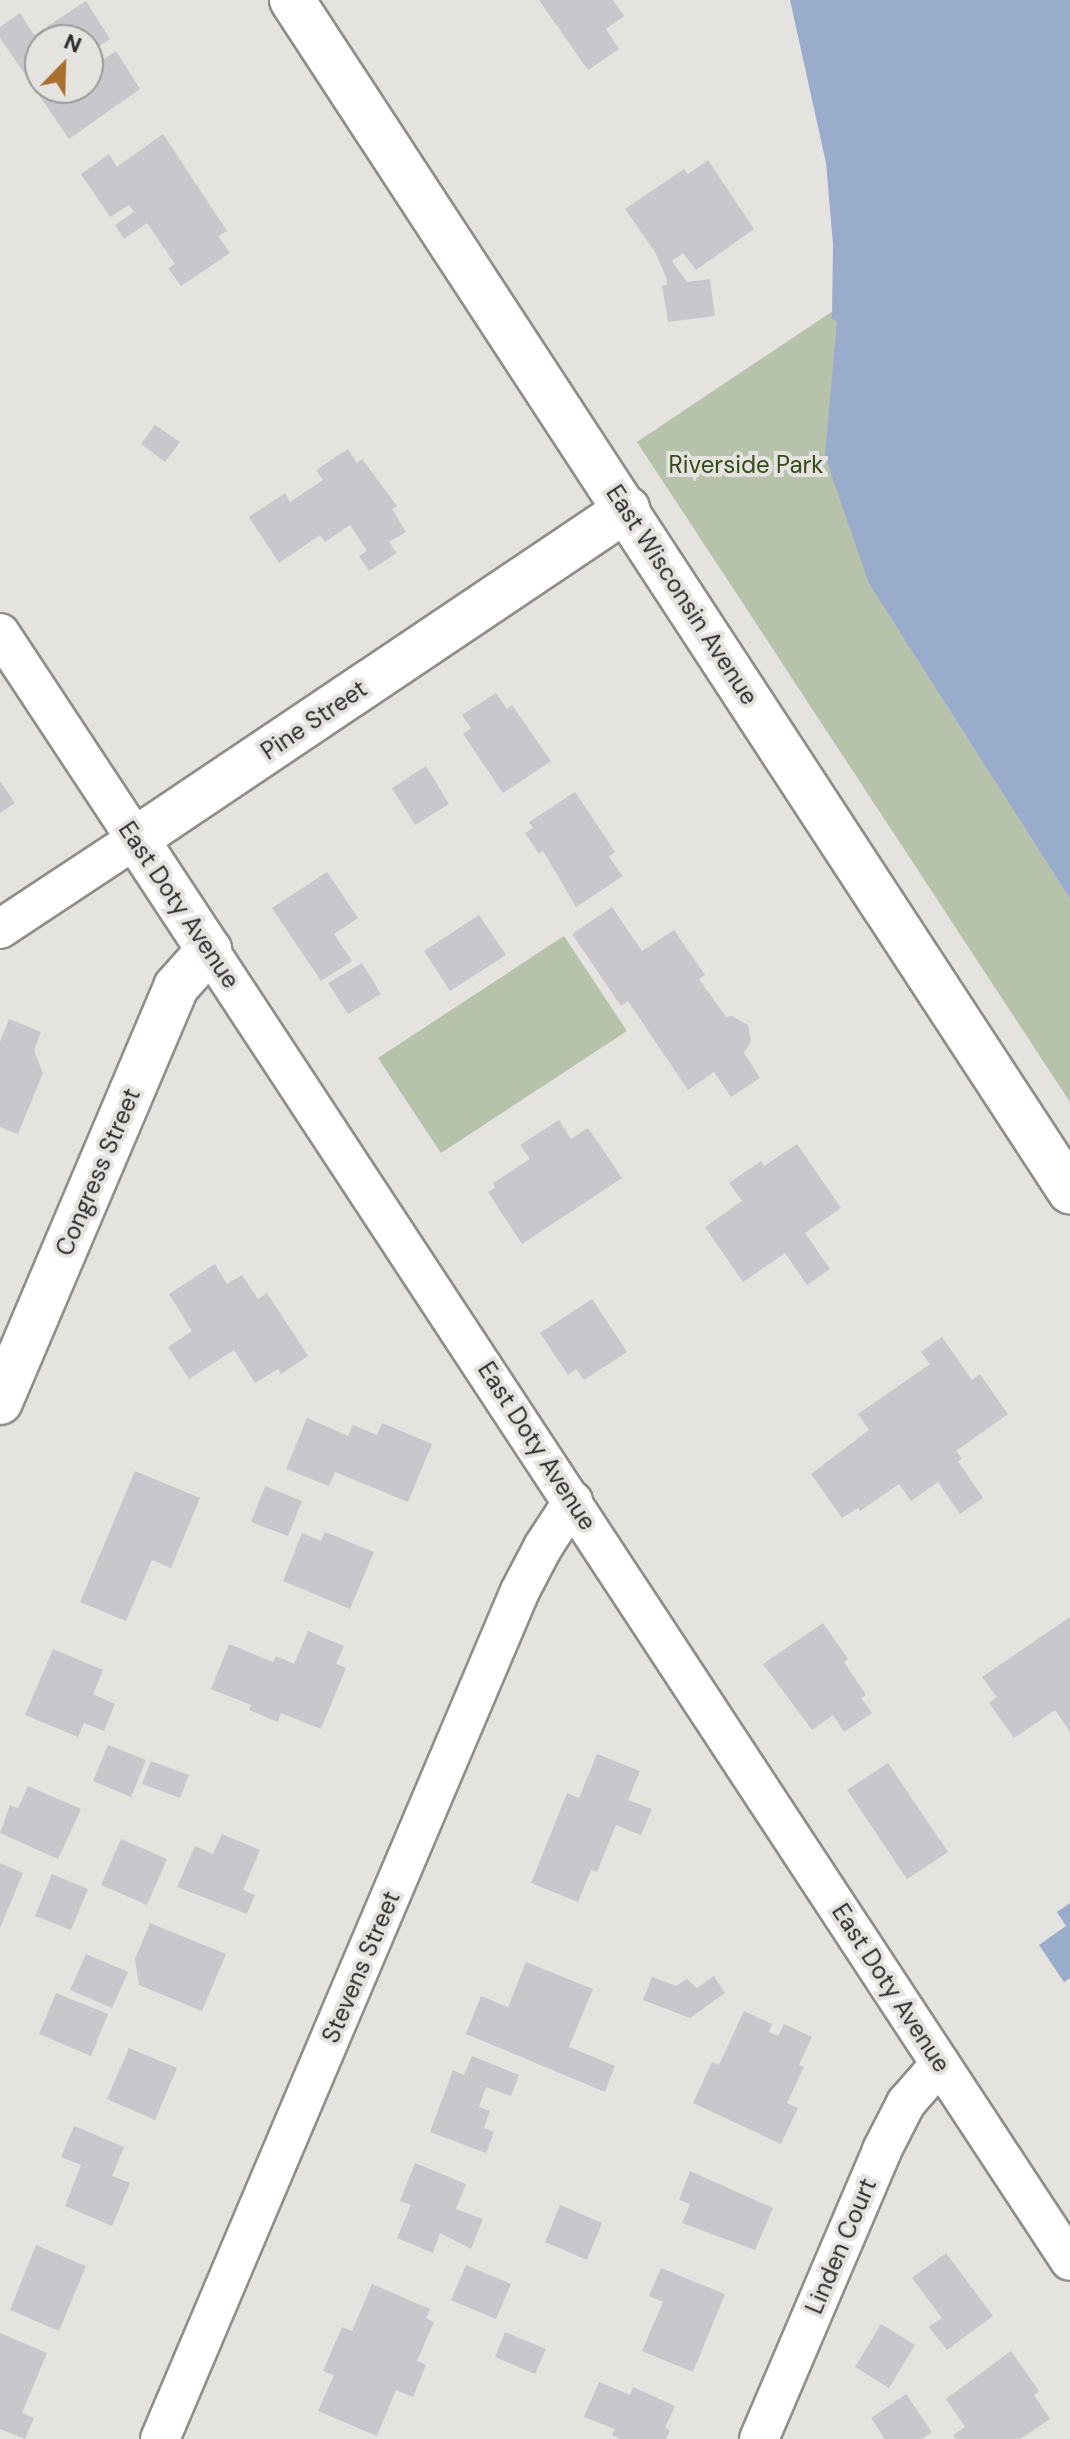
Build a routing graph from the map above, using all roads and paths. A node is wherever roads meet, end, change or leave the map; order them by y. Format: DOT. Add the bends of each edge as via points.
graph roads {
  1 [pos="292,0"];
  2 [pos="627,509"];
  3 [pos="0,633"];
  4 [pos="136,839"];
  5 [pos="0,929"];
  6 [pos="209,950"];
  7 [pos="1070,1191"];
  8 [pos="0,1402"];
  9 [pos="573,1501"];
  10 [pos="940,2064"];
  11 [pos="1070,2261"];
  12 [pos="160,2439"];
  13 [pos="759,2439"];
  1 -- 2 [label="main road, East Wisconsin Avenue"];
  2 -- 4 [label="main road, Pine Street"];
  2 -- 7 [label="main road, East Wisconsin Avenue"];
  3 -- 4 [label="street, East Doty Avenue"];
  4 -- 5 [label="street, Pine Street"];
  4 -- 6 [label="main road, East Doty Avenue"];
  6 -- 8 [label="main road, Congress Street" via="176,987"];
  6 -- 9 [label="street, East Doty Avenue"];
  9 -- 10 [label="street, East Doty Avenue"];
  9 -- 12 [label="street, Stevens Street" via="520,1591"];
  10 -- 11 [label="street, East Doty Avenue"];
  10 -- 13 [label="street, Linden Court" via="906,2103 882,2150"];
}
